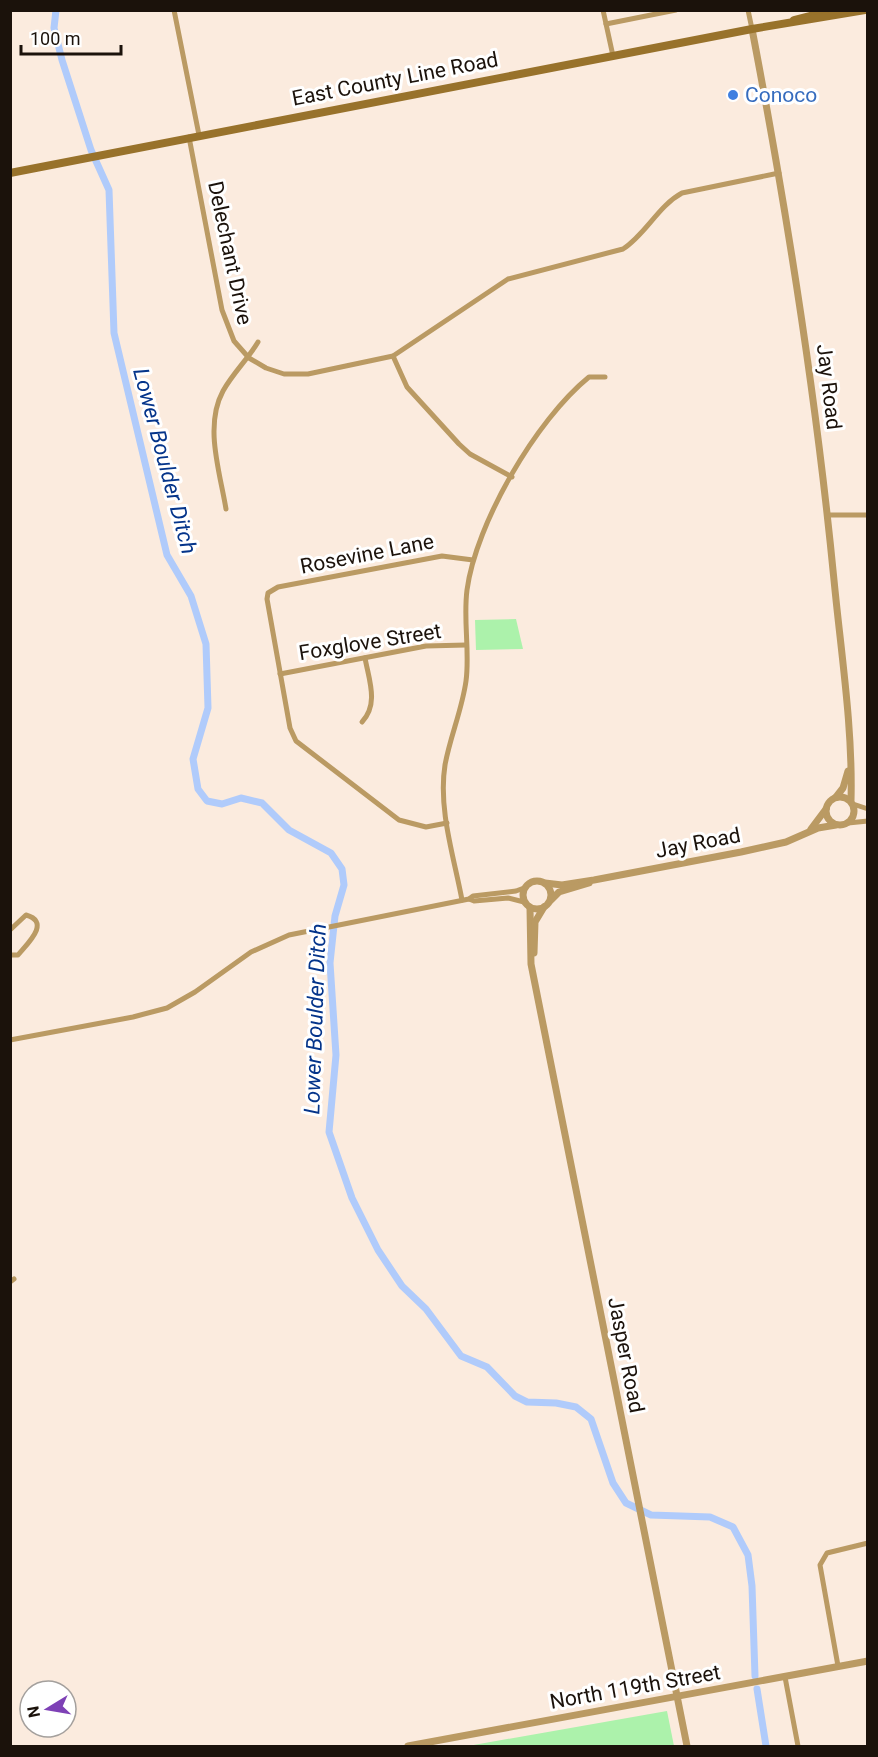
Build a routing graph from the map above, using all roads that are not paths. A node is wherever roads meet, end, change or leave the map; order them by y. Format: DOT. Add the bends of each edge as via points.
graph roads {
  1 [pos="174,10"];
  2 [pos="603,10"];
  3 [pos="676,10"];
  4 [pos="748,10"];
  5 [pos="833,10"];
  6 [pos="865,10"];
  7 [pos="788,23"];
  8 [pos="606,24"];
  9 [pos="752,29"];
  10 [pos="613,56"];
  11 [pos="199,135"];
  12 [pos="189,137"];
  13 [pos="10,173"];
  14 [pos="779,173"];
  15 [pos="258,342"];
  16 [pos="393,356"];
  17 [pos="249,358"];
  18 [pos="605,376"];
  19 [pos="512,477"];
  20 [pos="226,509"];
  21 [pos="827,515"];
  22 [pos="867,515"];
  23 [pos="473,560"];
  24 [pos="466,645"];
  25 [pos="365,658"];
  26 [pos="280,674"];
  27 [pos="362,722"];
  28 [pos="850,753"];
  29 [pos="836,797"];
  30 [pos="852,803"];
  31 [pos="826,809"];
  32 [pos="867,809"];
  33 [pos="867,821"];
  34 [pos="447,823"];
  35 [pos="848,823"];
  36 [pos="836,825"];
  37 [pos="807,832"];
  38 [pos="594,880"];
  39 [pos="545,883"];
  40 [pos="524,888"];
  41 [pos="465,899"];
  42 [pos="547,904"];
  43 [pos="527,905"];
  44 [pos="11,929"];
  45 [pos="10,955"];
  46 [pos="534,970"];
  47 [pos="10,1040"];
  48 [pos="867,1543"];
  49 [pos="867,1661"];
  50 [pos="838,1666"];
  51 [pos="785,1677"];
  52 [pos="676,1697"];
  53 [pos="408,1746"];
  54 [pos="687,1746"];
  55 [pos="798,1746"];
  1 -- 11 [label="street"];
  2 -- 8 [label="street"];
  3 -- 8 [label="street"];
  4 -- 9 [label="street"];
  5 -- 7 [label="main road, East County Line Road"];
  6 -- 7 [label="main road, East County Line Road"];
  7 -- 9 [label="main road, East County Line Road"];
  8 -- 10 [label="street"];
  9 -- 10 [label="main road, East County Line Road"];
  9 -- 14 [label="street, Jay Road"];
  10 -- 11 [label="main road, East County Line Road"];
  11 -- 12 [label="main road, East County Line Road"];
  12 -- 13 [label="main road, East County Line Road"];
  12 -- 17 [label="street, Delechant Drive" via="225,322 234,341"];
  14 -- 16 [label="street, Delechant Drive" via="682,193 670,200 633,243 508,279"];
  14 -- 21 [label="street, Jay Road" via="810,363"];
  15 -- 17 [label="street"];
  16 -- 17 [label="street, Delechant Drive" via="296,375 266,368"];
  16 -- 19 [label="street" via="407,387 459,444"];
  17 -- 20 [label="street" via="223,391 214,414"];
  18 -- 19 [label="street" via="589,377 554,412 539,429"];
  19 -- 23 [label="street" via="481,535"];
  21 -- 22 [label="street"];
  21 -- 28 [label="street, Jay Road"];
  23 -- 24 [label="street" via="466,592"];
  23 -- 26 [label="street, Rosevine Lane" via="442,556 278,587 268,593 266,605"];
  24 -- 25 [label="street, Foxglove Street" via="426,646"];
  24 -- 34 [label="street" via="466,680 445,766"];
  25 -- 26 [label="street, Foxglove Street"];
  25 -- 27 [label="street" via="372,705"];
  26 -- 34 [label="street" via="290,728 308,753 399,820 426,827"];
  28 -- 29 [label="street, Jay Road" via="845,783"];
  28 -- 30 [label="street, Jay Road"];
  29 -- 30 [label="street"];
  29 -- 31 [label="street"];
  30 -- 32 [label="street"];
  30 -- 35 [label="street" via="854,817"];
  31 -- 36 [label="street" via="829,820"];
  31 -- 37 [label="street, Jay Road"];
  33 -- 35 [label="street"];
  34 -- 41 [label="street"];
  35 -- 36 [label="street"];
  36 -- 37 [label="street, Jay Road"];
  37 -- 38 [label="street, Jay Road" via="786,842"];
  38 -- 39 [label="street, Jay Road" via="562,885"];
  38 -- 42 [label="street, Jay Road" via="559,892"];
  39 -- 40 [label="street" via="533,881"];
  39 -- 42 [label="street" via="550,889"];
  40 -- 41 [label="street"];
  40 -- 43 [label="street"];
  41 -- 43 [label="street" via="508,898"];
  41 -- 47 [label="street" via="290,935 261,946 167,1008"];
  42 -- 43 [label="street"];
  42 -- 46 [label="street, Jasper Road" via="535,922"];
  43 -- 46 [label="street, Jasper Road"];
  44 -- 45 [label="street" via="26,915 38,922 38,929 18,956"];
  46 -- 52 [label="street, Jasper Road"];
  48 -- 50 [label="street" via="827,1553 820,1565"];
  49 -- 50 [label="street, North 119th Street"];
  50 -- 51 [label="street, North 119th Street"];
  51 -- 52 [label="street, North 119th Street"];
  51 -- 55 [label="street"];
  52 -- 53 [label="street, North 119th Street"];
  52 -- 54 [label="street, Jasper Road"];
}
